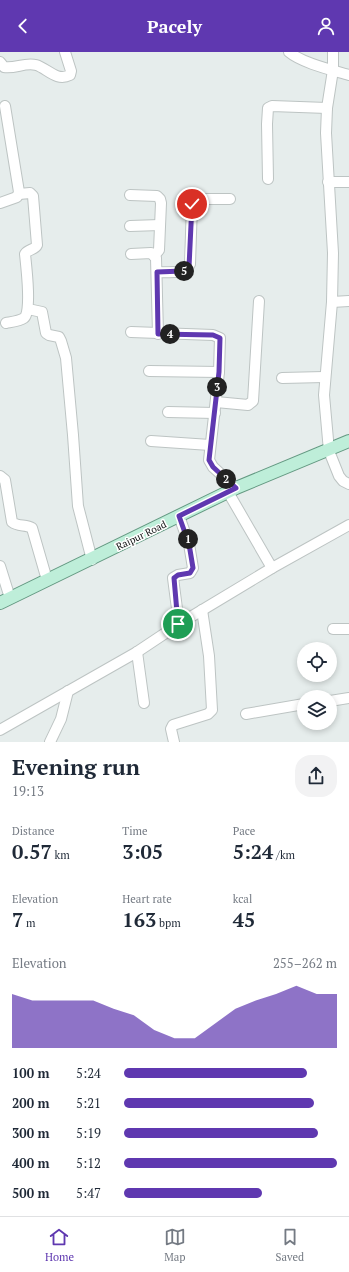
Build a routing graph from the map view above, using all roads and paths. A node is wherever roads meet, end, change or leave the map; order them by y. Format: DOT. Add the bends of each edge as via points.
graph roads {
  1 [pos="64,52"];
  2 [pos="289,52"];
  3 [pos="333,52"];
  4 [pos="0,62"];
  5 [pos="333,70"];
  6 [pos="349,75"];
  7 [pos="5,106"];
  8 [pos="327,108"];
  9 [pos="268,179"];
  10 [pos="328,182"];
  11 [pos="349,182"];
  12 [pos="19,194"];
  13 [pos="130,195"];
  14 [pos="230,199"];
  15 [pos="0,202"];
  16 [pos="160,225"];
  17 [pos="130,226"];
  18 [pos="131,254"];
  19 [pos="154,256"];
  20 [pos="157,272"];
  21 [pos="259,301"];
  22 [pos="349,301"];
  23 [pos="332,302"];
  24 [pos="28,309"];
  25 [pos="6,323"];
  26 [pos="131,332"];
  27 [pos="158,334"];
  28 [pos="148,371"];
  29 [pos="219,372"];
  30 [pos="324,377"];
  31 [pos="282,378"];
  32 [pos="216,402"];
  33 [pos="168,412"];
  34 [pos="215,413"];
  35 [pos="151,441"];
  36 [pos="349,442"];
  37 [pos="210,445"];
  38 [pos="329,451"];
  39 [pos="0,476"];
  40 [pos="349,484"];
  41 [pos="232,490"];
  42 [pos="179,516"];
  43 [pos="349,525"];
  44 [pos="92,560"];
  45 [pos="0,566"];
  46 [pos="272,568"];
  47 [pos="48,580"];
  48 [pos="5,601"];
  49 [pos="202,610"];
  50 [pos="178,624"];
  51 [pos="333,629"];
  52 [pos="349,629"];
  53 [pos="137,652"];
  54 [pos="68,691"];
  55 [pos="349,698"];
  56 [pos="337,700"];
  57 [pos="144,703"];
  58 [pos="297,705"];
  59 [pos="246,714"];
  60 [pos="0,730"];
  61 [pos="50,742"];
  62 [pos="174,742"];
  1 -- 4 [label="street" via="71,71 67,76 54,76 33,64 4,68"];
  2 -- 5 [label="street"];
  3 -- 5 [label="street"];
  5 -- 6 [label="street"];
  5 -- 8 [label="street"];
  7 -- 12 [label="street"];
  8 -- 9 [label="street" via="268,108"];
  8 -- 10 [label="street"];
  10 -- 11 [label="street"];
  10 -- 23 [label="street" via="333,253"];
  12 -- 15 [label="street" via="14,199"];
  12 -- 24 [label="street" via="30,193 33,199 37,245 25,254"];
  13 -- 16 [label="street" via="159,197"];
  14 -- 20 [label="street" via="201,199 194,202 189,267 183,271"];
  16 -- 17 [label="street"];
  16 -- 19 [label="street" via="159,250"];
  18 -- 19 [label="street" via="149,253"];
  19 -- 20 [label="street"];
  20 -- 27 [label="street"];
  21 -- 32 [label="street" via="253,401 248,405"];
  22 -- 23 [label="street"];
  23 -- 30 [label="street"];
  24 -- 25 [label="street" via="24,319"];
  24 -- 44 [label="street" via="42,312 46,333 58,337 66,358 78,506"];
  26 -- 27 [label="street"];
  27 -- 29 [label="street" via="216,335 220,340"];
  28 -- 29 [label="street"];
  29 -- 32 [label="street"];
  30 -- 31 [label="street"];
  30 -- 38 [label="street"];
  32 -- 34 [label="street"];
  33 -- 34 [label="street"];
  34 -- 37 [label="street"];
  35 -- 37 [label="street"];
  36 -- 38 [label="main road, Raipur Road"];
  37 -- 41 [label="street" via="210,464"];
  38 -- 40 [label="street" via="338,476"];
  38 -- 41 [label="main road, Raipur Road"];
  39 -- 47 [label="street" via="5,480 12,522 32,528"];
  41 -- 42 [label="main road, Raipur Road"];
  41 -- 46 [label="street"];
  42 -- 44 [label="main road, Raipur Road"];
  42 -- 50 [label="street" via="189,544 193,568 190,573 174,578"];
  43 -- 46 [label="street"];
  44 -- 47 [label="main road, Raipur Road"];
  45 -- 48 [label="street"];
  46 -- 49 [label="street"];
  47 -- 48 [label="main road, Raipur Road"];
  49 -- 50 [label="street"];
  49 -- 62 [label="street" via="209,656 212,710 208,714 173,725 171,730"];
  50 -- 53 [label="street"];
  51 -- 52 [label="street"];
  53 -- 54 [label="street"];
  53 -- 57 [label="street"];
  54 -- 60 [label="street"];
  54 -- 61 [label="street" via="61,720"];
  55 -- 56 [label="street"];
  58 -- 59 [label="street"];
}
